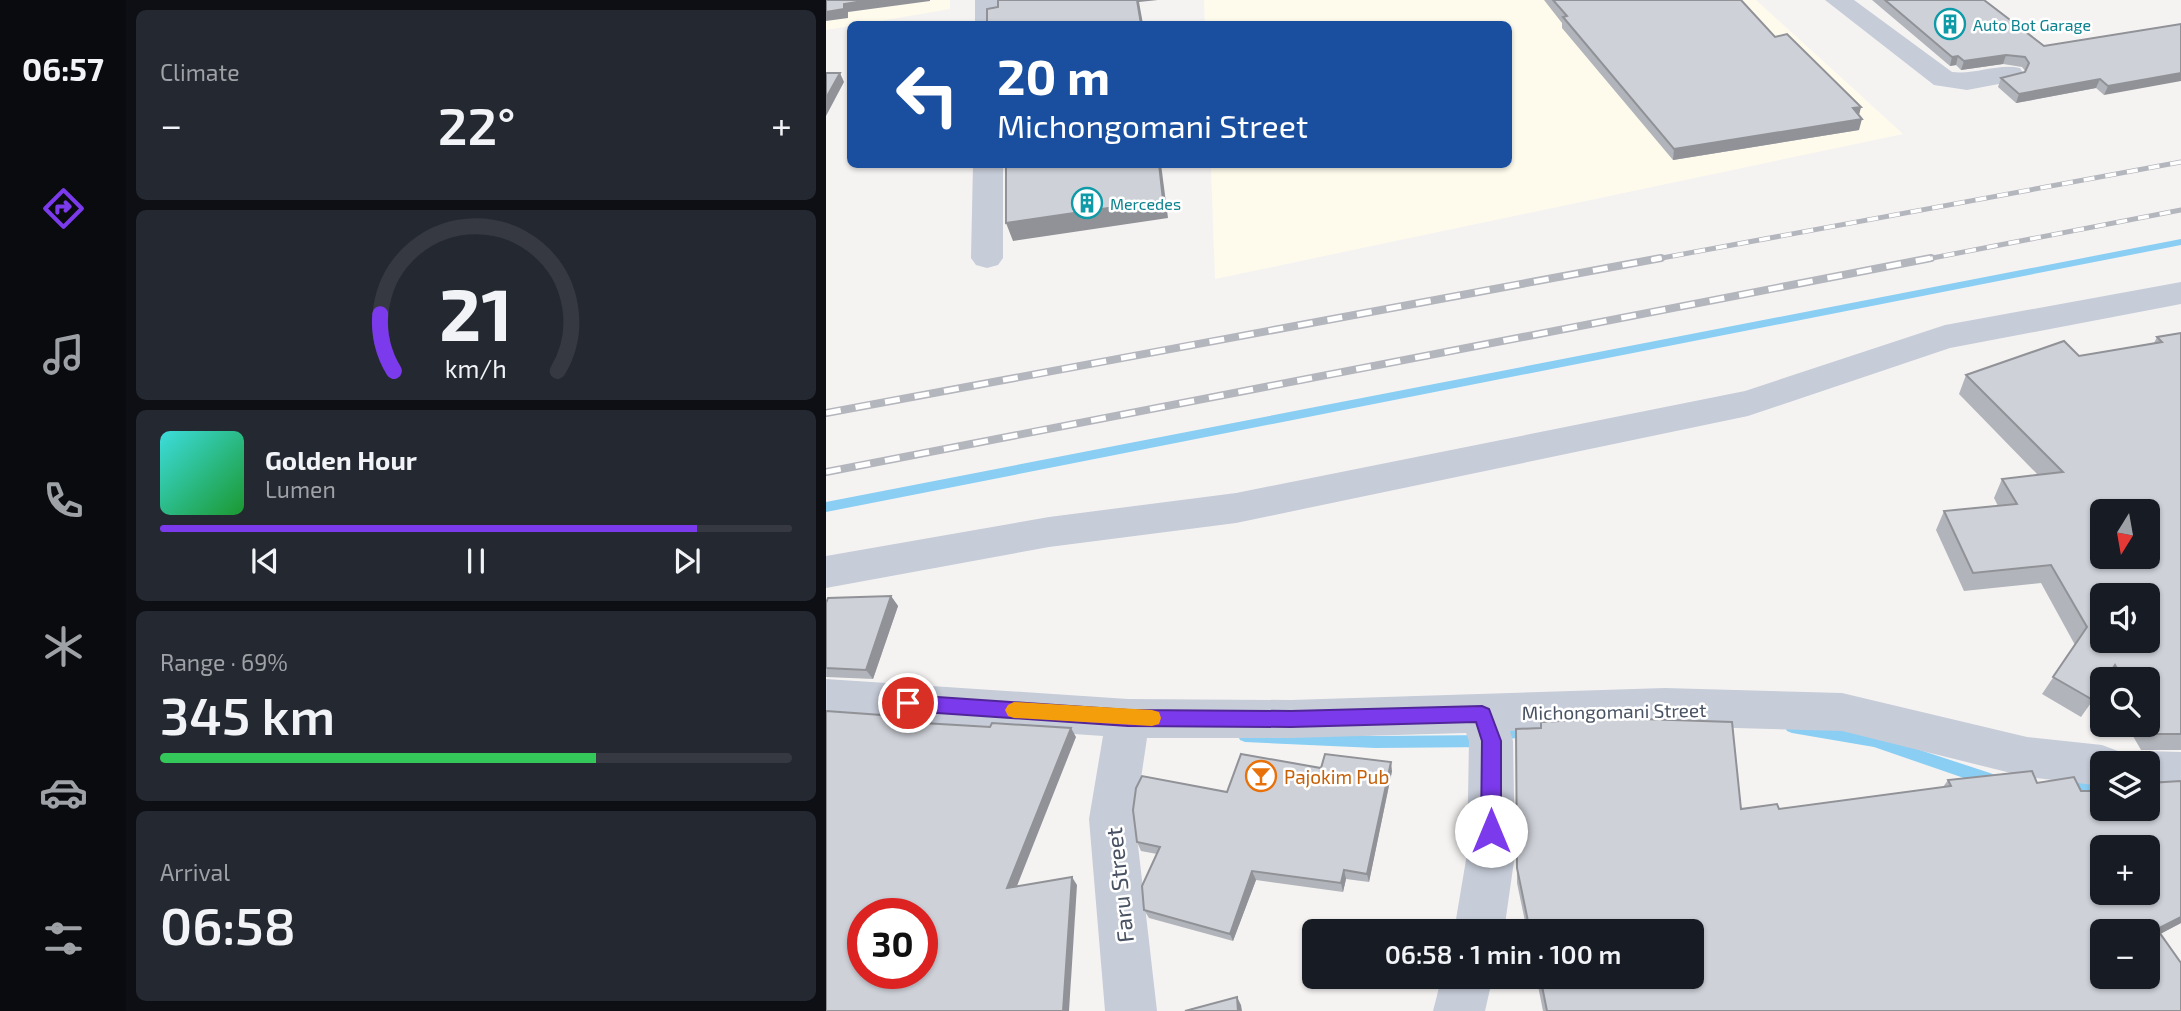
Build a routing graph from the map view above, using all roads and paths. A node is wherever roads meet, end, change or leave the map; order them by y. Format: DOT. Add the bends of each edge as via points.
graph roads {
  1 [pos="988,0"];
  2 [pos="1839,0"];
  3 [pos="988,21"];
  4 [pos="2010,74"];
  5 [pos="988,168"];
  6 [pos="987,258"];
  7 [pos="2181,293"];
  8 [pos="826,572"];
  9 [pos="826,698"];
  10 [pos="1482,714"];
  11 [pos="1128,718"];
  12 [pos="2090,765"];
  13 [pos="2160,772"];
  14 [pos="2181,773"];
  15 [pos="1481,919"];
  16 [pos="1465,989"];
  17 [pos="1131,1011"];
  18 [pos="1459,1011"];
  1 -- 3 [label="street"];
  2 -- 4 [label="street" via="1944,79 1967,82"];
  5 -- 6 [label="street"];
  7 -- 8 [label="street" via="1945,337 1748,403 1236,508 1049,532"];
  9 -- 11 [label="street, Michongomani Street"];
  10 -- 11 [label="street, Michongomani Street"];
  10 -- 12 [label="street, Michongomani Street" via="1665,707 1842,712 2027,757"];
  10 -- 15 [label="street" via="1491,741 1491,854"];
  11 -- 17 [label="street, Faru Street" via="1112,819"];
  13 -- 14 [label="street"];
  16 -- 18 [label="street"];
}
